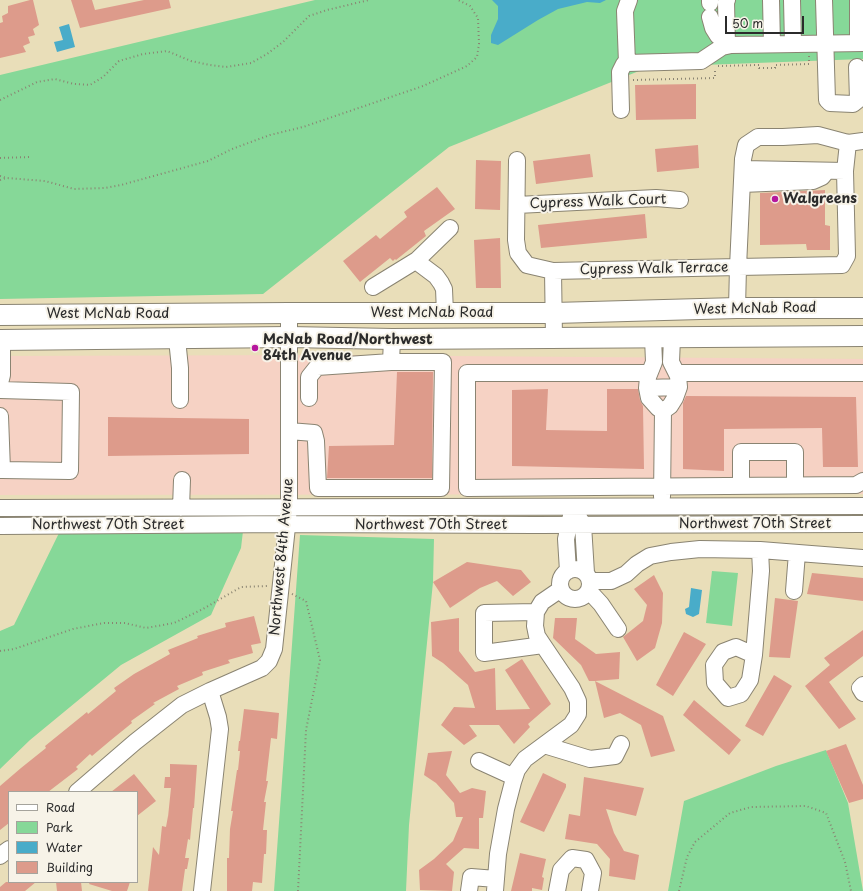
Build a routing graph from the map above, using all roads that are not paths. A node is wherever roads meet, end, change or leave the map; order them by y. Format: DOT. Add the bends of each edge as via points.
graph roads {
  1 [pos="629,0"];
  2 [pos="727,0"];
  3 [pos="771,0"];
  4 [pos="792,0"];
  5 [pos="824,0"];
  6 [pos="858,0"];
  7 [pos="710,7"];
  8 [pos="861,43"];
  9 [pos="772,44"];
  10 [pos="793,44"];
  11 [pos="727,45"];
  12 [pos="825,49"];
  13 [pos="627,63"];
  14 [pos="857,67"];
  15 [pos="621,110"];
  16 [pos="855,142"];
  17 [pos="517,160"];
  18 [pos="845,171"];
  19 [pos="742,177"];
  20 [pos="680,200"];
  21 [pos="516,205"];
  22 [pos="450,228"];
  23 [pos="417,260"];
  24 [pos="738,267"];
  25 [pos="553,271"];
  26 [pos="373,287"];
  27 [pos="737,308"];
  28 [pos="863,308"];
  29 [pos="288,313"];
  30 [pos="445,313"];
  31 [pos="554,313"];
  32 [pos="0,315"];
  33 [pos="863,336"];
  34 [pos="289,337"];
  35 [pos="392,338"];
  36 [pos="554,338"];
  37 [pos="662,338"];
  38 [pos="177,339"];
  39 [pos="1,340"];
  40 [pos="391,362"];
  41 [pos="863,373"];
  42 [pos="648,380"];
  43 [pos="678,380"];
  44 [pos="0,383"];
  45 [pos="0,390"];
  46 [pos="309,398"];
  47 [pos="180,400"];
  48 [pos="663,411"];
  49 [pos="0,416"];
  50 [pos="289,431"];
  51 [pos="1,470"];
  52 [pos="182,480"];
  53 [pos="863,481"];
  54 [pos="795,485"];
  55 [pos="662,486"];
  56 [pos="741,486"];
  57 [pos="753,506"];
  58 [pos="823,506"];
  59 [pos="863,506"];
  60 [pos="463,507"];
  61 [pos="574,507"];
  62 [pos="662,507"];
  63 [pos="0,508"];
  64 [pos="181,508"];
  65 [pos="289,508"];
  66 [pos="288,524"];
  67 [pos="753,524"];
  68 [pos="824,524"];
  69 [pos="863,524"];
  70 [pos="463,525"];
  71 [pos="576,525"];
  72 [pos="0,526"];
  73 [pos="760,550"];
  74 [pos="797,553"];
  75 [pos="863,558"];
  76 [pos="568,571"];
  77 [pos="588,582"];
  78 [pos="561,589"];
  79 [pos="794,591"];
  80 [pos="536,612"];
  81 [pos="618,629"];
  82 [pos="543,645"];
  83 [pos="754,655"];
  84 [pos="863,685"];
  85 [pos="210,691"];
  86 [pos="863,693"];
  87 [pos="622,744"];
  88 [pos="544,745"];
  89 [pos="479,761"];
  90 [pos="514,777"];
  91 [pos="78,791"];
  92 [pos="8,850"];
  93 [pos="0,856"];
  94 [pos="496,885"];
  95 [pos="202,891"];
  96 [pos="470,891"];
  97 [pos="557,891"];
  98 [pos="590,891"];
  1 -- 13 [label="street" via="626,12"];
  2 -- 11 [label="street"];
  3 -- 9 [label="street"];
  4 -- 10 [label="street"];
  5 -- 12 [label="street"];
  6 -- 8 [label="street"];
  7 -- 11 [label="street" via="713,28"];
  8 -- 12 [label="street"];
  9 -- 10 [label="street"];
  9 -- 11 [label="street"];
  10 -- 12 [label="street"];
  11 -- 13 [label="street" via="701,61"];
  12 -- 14 [label="street" via="827,100 830,103 853,104 858,100"];
  13 -- 15 [label="street" via="620,72"];
  16 -- 18 [label="street"];
  16 -- 19 [label="street" via="818,135 758,137 746,145"];
  17 -- 21 [label="street, Cypress Walk Terrace"];
  18 -- 19 [label="street" via="827,171 813,181"];
  18 -- 24 [label="street" via="847,256 842,265"];
  19 -- 24 [label="street"];
  20 -- 21 [label="street, Cypress Walk Court" via="656,198"];
  21 -- 25 [label="street, Cypress Walk Terrace" via="518,254 527,266"];
  22 -- 23 [label="street"];
  23 -- 26 [label="street"];
  23 -- 30 [label="street" via="441,282 444,289"];
  24 -- 25 [label="street, Cypress Walk Terrace"];
  24 -- 27 [label="street, Cypress Walk Terrace"];
  25 -- 31 [label="street"];
  27 -- 28 [label="main road, West McNab Road"];
  27 -- 31 [label="main road, West McNab Road"];
  29 -- 30 [label="main road, West McNab Road"];
  29 -- 32 [label="main road, West McNab Road"];
  29 -- 34 [label="street, Northwest 84th Avenue"];
  30 -- 31 [label="main road, West McNab Road"];
  31 -- 36 [label="street"];
  33 -- 37 [label="main road, West McNab Road"];
  34 -- 35 [label="main road, West McNab Road"];
  34 -- 38 [label="main road, West McNab Road"];
  34 -- 50 [label="street, Northwest 84th Avenue"];
  35 -- 36 [label="main road, West McNab Road"];
  35 -- 40 [label="street"];
  36 -- 37 [label="main road, West McNab Road"];
  37 -- 42 [label="street"];
  37 -- 43 [label="street"];
  38 -- 39 [label="main road, West McNab Road"];
  38 -- 47 [label="street"];
  39 -- 44 [label="street"];
  40 -- 46 [label="street" via="317,367 308,377"];
  40 -- 50 [label="street" via="444,362 441,488 318,488 314,432"];
  41 -- 43 [label="street"];
  42 -- 43 [label="street"];
  42 -- 48 [label="street" via="649,398"];
  42 -- 55 [label="street" via="467,373 467,488"];
  43 -- 48 [label="street" via="675,398"];
  45 -- 51 [label="street" via="71,392 70,471"];
  48 -- 55 [label="street"];
  49 -- 51 [label="street"];
  50 -- 65 [label="street, Northwest 84th Avenue"];
  52 -- 64 [label="street"];
  53 -- 54 [label="street" via="856,485"];
  54 -- 56 [label="street"];
  54 -- 56 [label="street" via="795,452 741,452"];
  55 -- 56 [label="street"];
  55 -- 62 [label="street"];
  57 -- 58 [label="street, Northwest 70th Street"];
  57 -- 62 [label="street, Northwest 70th Street"];
  57 -- 67 [label="street"];
  58 -- 59 [label="street, Northwest 70th Street"];
  58 -- 68 [label="street"];
  60 -- 61 [label="street, Northwest 70th Street"];
  60 -- 65 [label="street, Northwest 70th Street"];
  60 -- 70 [label="street"];
  61 -- 62 [label="street, Northwest 70th Street"];
  61 -- 71 [label="street"];
  63 -- 64 [label="street, Northwest 70th Street"];
  64 -- 65 [label="street, Northwest 70th Street"];
  65 -- 66 [label="street, Northwest 84th Avenue"];
  66 -- 70 [label="street, Northwest 70th Street"];
  66 -- 72 [label="street, Northwest 70th Street"];
  66 -- 85 [label="street, Northwest 84th Avenue" via="274,649 269,661 262,668"];
  67 -- 68 [label="street, Northwest 70th Street"];
  67 -- 71 [label="street, Northwest 70th Street"];
  68 -- 69 [label="street, Northwest 70th Street"];
  70 -- 71 [label="street, Northwest 70th Street"];
  71 -- 76 [label="street" via="566,539"];
  71 -- 77 [label="street"];
  73 -- 74 [label="street"];
  73 -- 77 [label="street" via="700,549 671,552 650,556 626,574 611,581"];
  73 -- 83 [label="street" via="761,571"];
  74 -- 75 [label="street"];
  74 -- 79 [label="street"];
  76 -- 77 [label="street" via="577,569"];
  76 -- 78 [label="street" via="562,579"];
  77 -- 78 [label="street" via="582,598 567,597"];
  77 -- 81 [label="street"];
  78 -- 80 [label="street" via="542,602"];
  80 -- 82 [label="street" via="535,626"];
  80 -- 82 [label="street" via="484,614 484,652"];
  82 -- 88 [label="street" via="578,701 578,714 571,725"];
  84 -- 86 [label="street" via="860,688"];
  85 -- 91 [label="street, Northwest 84th Avenue" via="182,705"];
  85 -- 95 [label="street" via="220,729"];
  87 -- 88 [label="street" via="615,756 590,759"];
  88 -- 90 [label="street" via="525,759"];
  89 -- 90 [label="street"];
  90 -- 94 [label="street" via="498,854"];
  92 -- 93 [label="street"];
  94 -- 96 [label="street" via="471,878"];
  97 -- 98 [label="street" via="561,870 572,858 586,860 593,873"];
}
